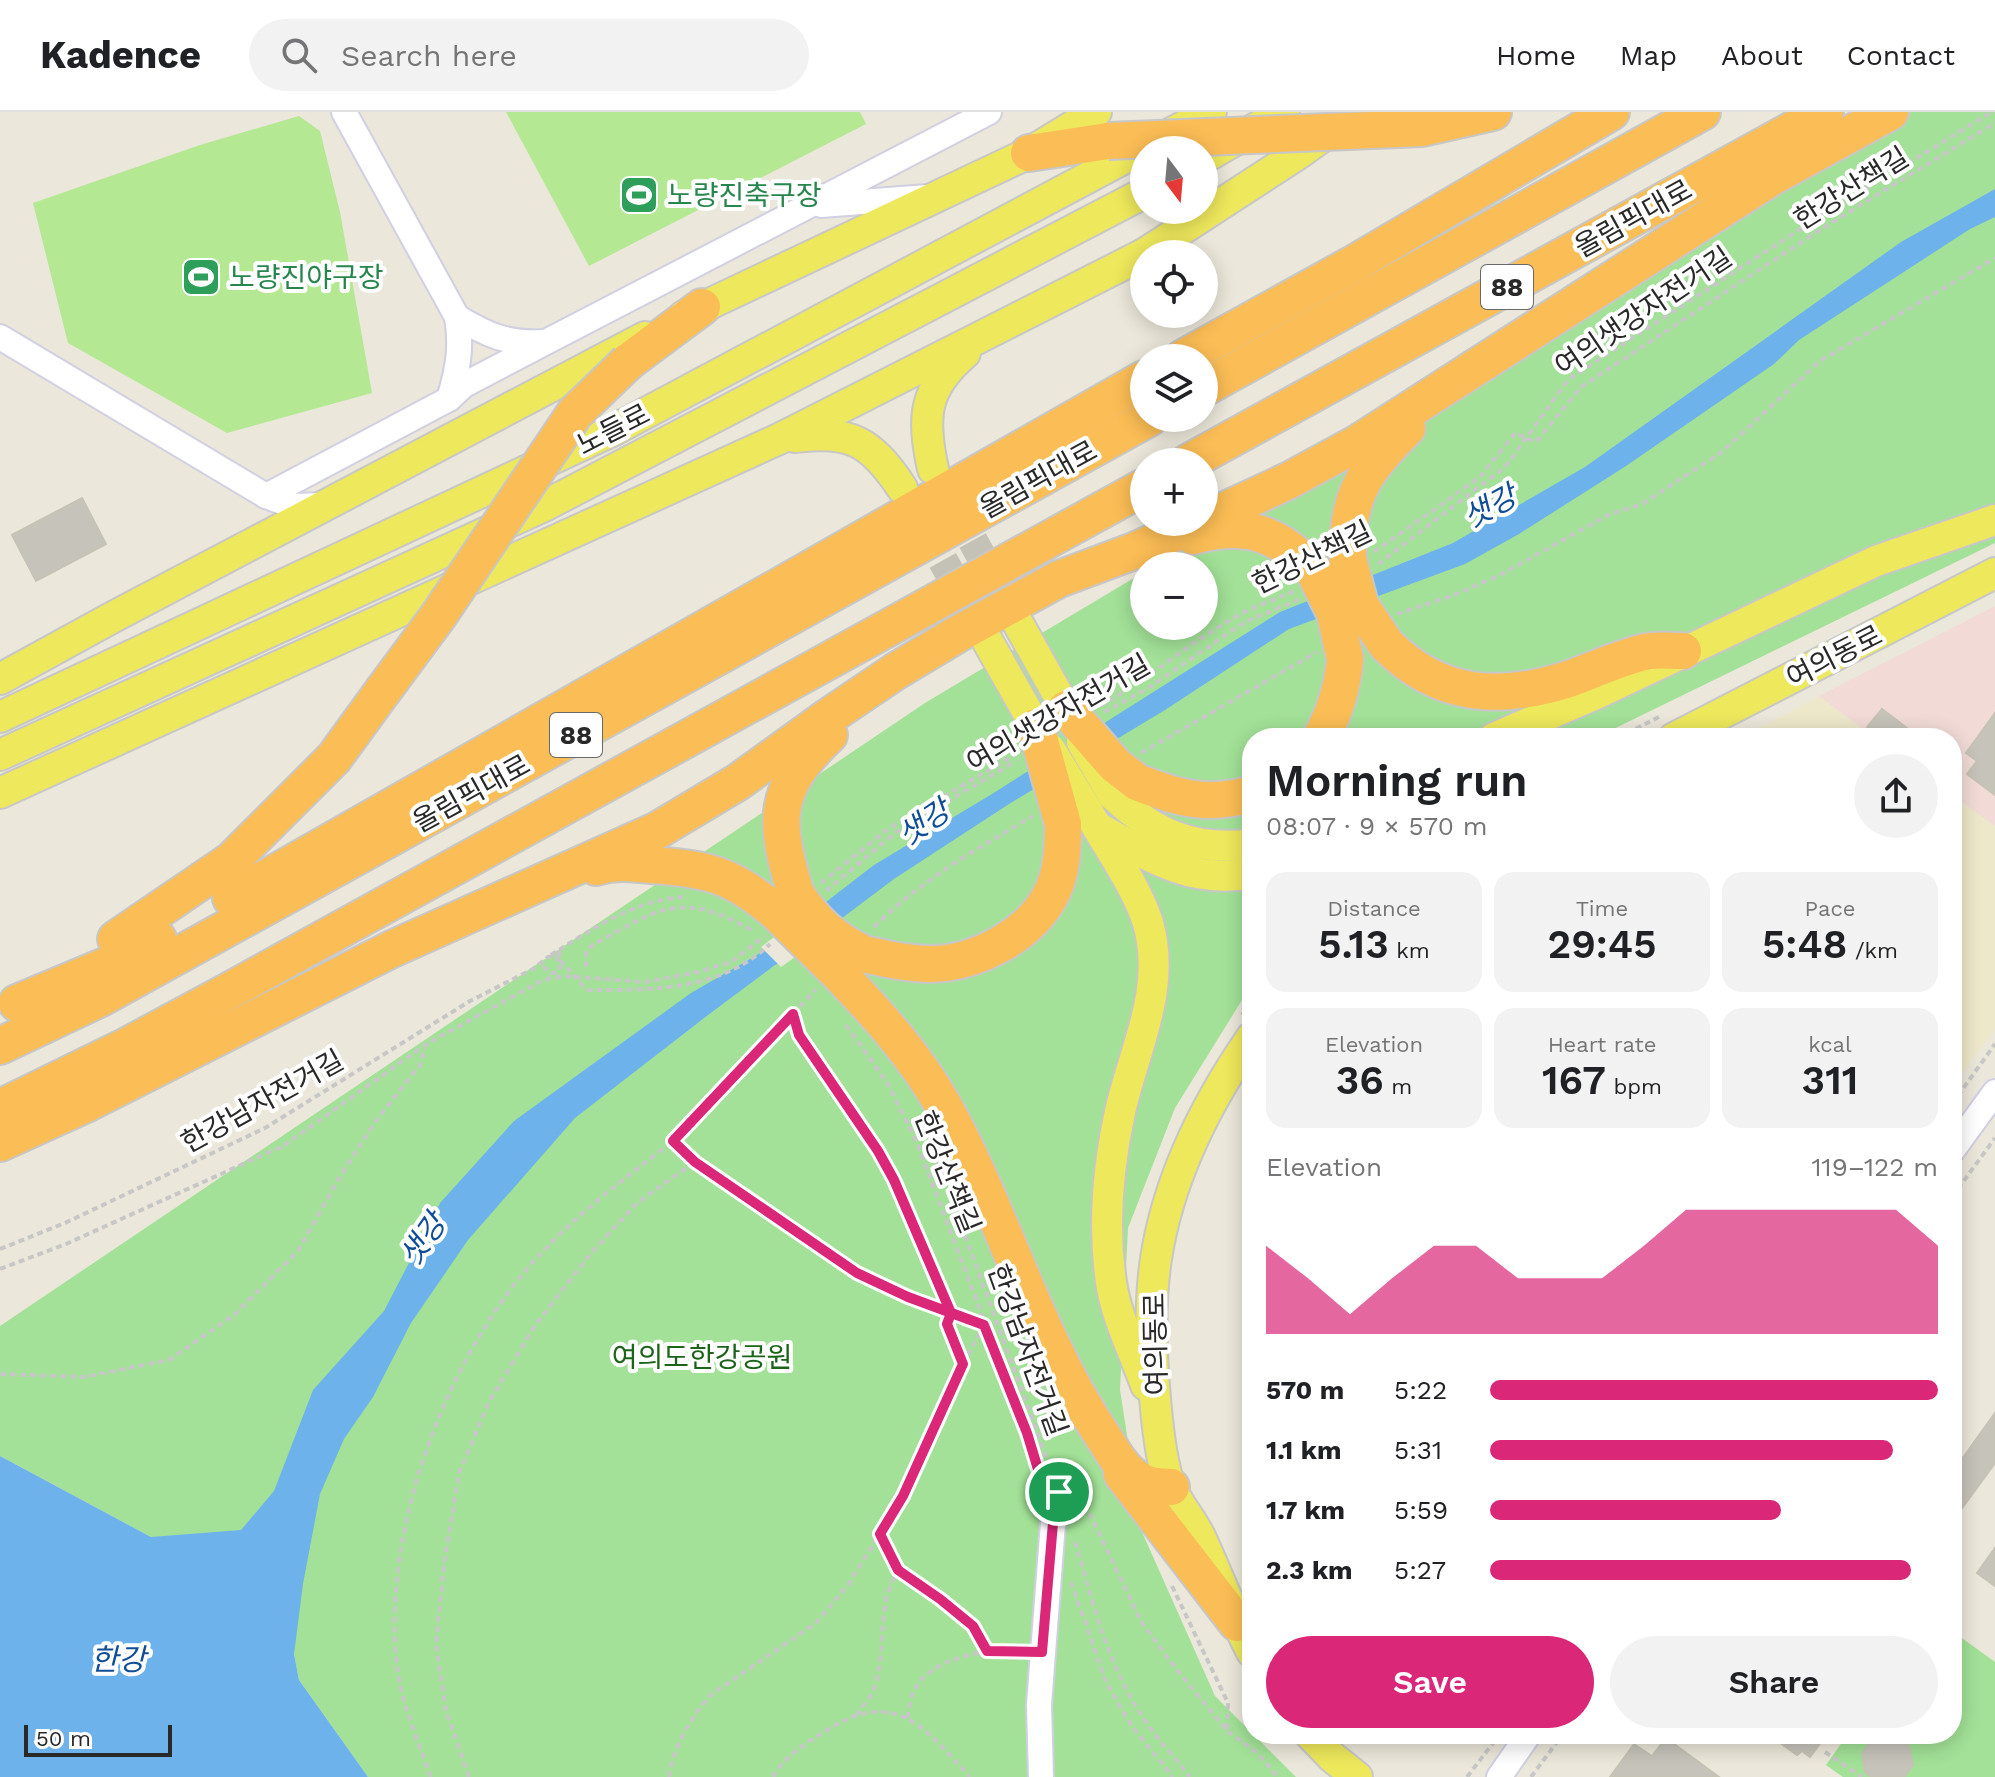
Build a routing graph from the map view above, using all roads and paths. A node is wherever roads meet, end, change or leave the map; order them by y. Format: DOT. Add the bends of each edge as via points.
graph roads {
  1 [pos="989,112"];
  2 [pos="1211,112"];
  3 [pos="1284,112"];
  4 [pos="1356,112"];
  5 [pos="1493,112"];
  6 [pos="1611,112"];
  7 [pos="1702,112"];
  8 [pos="1825,112"];
  9 [pos="1890,112"];
  10 [pos="1992,112"];
  11 [pos="347,115"];
  12 [pos="1995,123"];
  13 [pos="1102,127"];
  14 [pos="1218,150"];
  15 [pos="1029,153"];
  16 [pos="938,197"];
  17 [pos="1130,200"];
  18 [pos="809,206"];
  19 [pos="1166,240"];
  20 [pos="1130,261"];
  21 [pos="702,307"];
  22 [pos="457,317"];
  23 [pos="0,337"];
  24 [pos="982,337"];
  25 [pos="546,342"];
  26 [pos="1208,344"];
  27 [pos="1218,380"];
  28 [pos="1130,387"];
  29 [pos="1434,394"];
  30 [pos="449,399"];
  31 [pos="1130,429"];
  32 [pos="781,438"];
  33 [pos="1526,438"];
  34 [pos="1214,448"];
  35 [pos="933,469"];
  36 [pos="902,488"];
  37 [pos="1130,495"];
  38 [pos="266,496"];
  39 [pos="325,505"];
  40 [pos="1218,514"];
  41 [pos="1995,520"];
  42 [pos="1168,536"];
  43 [pos="265,538"];
  44 [pos="1134,551"];
  45 [pos="1361,561"];
  46 [pos="1995,573"];
  47 [pos="1310,584"];
  48 [pos="1019,625"];
  49 [pos="988,642"];
  50 [pos="1683,651"];
  51 [pos="896,671"];
  52 [pos="0,679"];
  53 [pos="1085,712"];
  54 [pos="0,717"];
  55 [pos="1325,728"];
  56 [pos="1517,728"];
  57 [pos="1693,728"];
  58 [pos="1026,745"];
  59 [pos="0,755"];
  60 [pos="1125,788"];
  61 [pos="0,793"];
  62 [pos="1242,796"];
  63 [pos="1083,821"];
  64 [pos="1242,839"];
  65 [pos="1203,844"];
  66 [pos="1242,846"];
  67 [pos="1242,874"];
  68 [pos="544,882"];
  69 [pos="690,897"];
  70 [pos="788,913"];
  71 [pos="559,950"];
  72 [pos="550,956"];
  73 [pos="560,960"];
  74 [pos="544,961"];
  75 [pos="853,965"];
  76 [pos="586,967"];
  77 [pos="566,968"];
  78 [pos="533,969"];
  79 [pos="559,970"];
  80 [pos="547,972"];
  81 [pos="9,1006"];
  82 [pos="838,1016"];
  83 [pos="1995,1044"];
  84 [pos="425,1045"];
  85 [pos="0,1046"];
  86 [pos="1242,1051"];
  87 [pos="1962,1090"];
  88 [pos="1995,1092"];
  89 [pos="0,1108"];
  90 [pos="1962,1137"];
  91 [pos="1995,1138"];
  92 [pos="673,1141"];
  93 [pos="0,1143"];
  94 [pos="933,1149"];
  95 [pos="695,1162"];
  96 [pos="1962,1183"];
  97 [pos="0,1249"];
  98 [pos="0,1269"];
  99 [pos="951,1313"];
  100 [pos="984,1325"];
  101 [pos="963,1364"];
  102 [pos="1061,1365"];
  103 [pos="0,1374"];
  104 [pos="1157,1418"];
  105 [pos="1171,1487"];
  106 [pos="1052,1492"];
  107 [pos="1071,1532"];
  108 [pos="880,1534"];
  109 [pos="898,1570"];
  110 [pos="1068,1572"];
  111 [pos="1166,1574"];
  112 [pos="1242,1632"];
  113 [pos="1242,1634"];
  114 [pos="987,1651"];
  115 [pos="1042,1652"];
  116 [pos="856,1715"];
  117 [pos="908,1718"];
  118 [pos="1227,1731"];
  119 [pos="1242,1742"];
  120 [pos="1245,1744"];
  121 [pos="1320,1744"];
  122 [pos="1492,1744"];
  123 [pos="1522,1744"];
  124 [pos="1556,1744"];
  125 [pos="1825,1752"];
  126 [pos="1172,1776"];
  127 [pos="431,1777"];
  128 [pos="469,1777"];
  129 [pos="669,1777"];
  130 [pos="773,1777"];
  131 [pos="970,1777"];
  132 [pos="1041,1777"];
  133 [pos="1190,1777"];
  134 [pos="1278,1777"];
  135 [pos="1357,1777"];
  136 [pos="1467,1777"];
  137 [pos="1499,1777"];
  138 [pos="1531,1777"];
  139 [pos="1862,1777"];
  1 -- 18 [label="street"];
  2 -- 54 [label="main road, 노들로" via="614,430"];
  3 -- 14 [label="main road"];
  4 -- 19 [label="main road"];
  5 -- 13 [label="highway, bridge" via="1422,128 1372,132"];
  6 -- 26 [label="highway"];
  7 -- 27 [label="highway, 88"];
  8 -- 34 [label="highway, 올림픽대로 / 88"];
  9 -- 29 [label="highway" via="1772,177"];
  10 -- 33 [label="path, 여의샛강자전거길" via="1569,379"];
  11 -- 22 [label="street"];
  12 -- 33 [label="path, 한강산책길" via="1581,387 1536,442"];
  13 -- 15 [label="highway"];
  15 -- 16 [label="main road"];
  16 -- 18 [label="street"];
  16 -- 21 [label="main road"];
  17 -- 59 [label="main road, 노들로" via="546,505"];
  18 -- 25 [label="street"];
  20 -- 24 [label="main road"];
  21 -- 39 [label="main road"];
  21 -- 81 [label="highway, bridge" via="628,362 575,413 439,615 334,758 232,860"];
  22 -- 25 [label="street" via="495,337"];
  22 -- 30 [label="street" via="461,343"];
  23 -- 38 [label="street"];
  24 -- 32 [label="main road"];
  24 -- 35 [label="main road" via="944,372 927,409 925,433"];
  25 -- 30 [label="street" via="464,385"];
  28 -- 81 [label="highway" via="127,957"];
  29 -- 40 [label="highway" via="1344,451"];
  29 -- 45 [label="highway" via="1361,480 1347,535"];
  30 -- 38 [label="street"];
  31 -- 85 [label="highway, 올림픽대로 / 88" via="101,998"];
  32 -- 36 [label="main road" via="828,433 851,439 871,450"];
  32 -- 61 [label="main road"];
  33 -- 45 [label="path, 여의샛강자전거길" via="1505,467 1383,562"];
  33 -- 45 [label="path, 한강산책길" via="1515,433 1480,477"];
  37 -- 89 [label="highway, 올림픽대로 / 88" via="227,992"];
  38 -- 39 [label="street" via="293,506"];
  38 -- 43 [label="street"];
  39 -- 43 [label="main road"];
  41 -- 50 [label="main road" via="1876,561"];
  42 -- 44 [label="highway"];
  43 -- 52 [label="main road"];
  44 -- 47 [label="highway" via="1219,529 1251,530 1297,553"];
  44 -- 51 [label="highway" via="1059,579"];
  45 -- 50 [label="highway, bridge" via="1360,605 1386,644 1401,660 1451,686 1483,693 1519,691 1647,651"];
  46 -- 57 [label="main road, 여의동로"];
  47 -- 53 [label="path, 한강산책길" via="1239,614 1138,685"];
  47 -- 53 [label="path, 여의샛강자전거길" via="1145,690"];
  47 -- 55 [label="highway, bridge" via="1335,613 1345,659 1341,693"];
  48 -- 53 [label="main road"];
  49 -- 58 [label="main road"];
  50 -- 56 [label="main road"];
  51 -- 68 [label="highway" via="738,782 658,830"];
  51 -- 70 [label="highway" via="814,749 784,797 780,828"];
  53 -- 60 [label="highway, bridge"];
  58 -- 63 [label="highway, bridge"];
  58 -- 70 [label="path, 여의샛강자전거길"];
  58 -- 70 [label="path" via="888,829"];
  60 -- 62 [label="highway" via="1194,800"];
  60 -- 65 [label="main road" via="1134,815 1176,838"];
  63 -- 67 [label="main road" via="1167,866 1209,877"];
  63 -- 75 [label="highway" via="1063,854 1051,896 1030,923 999,944 968,958 935,964"];
  63 -- 104 [label="main road" via="1148,922 1153,959 1153,993 1120,1111 1107,1215 1111,1284"];
  64 -- 65 [label="main road"];
  65 -- 66 [label="main road"];
  68 -- 70 [label="highway" via="615,861 692,868 727,878"];
  68 -- 93 [label="highway" via="323,982"];
  69 -- 71 [label="path" via="641,905"];
  70 -- 75 [label="highway, bridge"];
  70 -- 76 [label="path" via="674,908 644,916 591,946"];
  70 -- 77 [label="path, 여의샛강자전거길" via="759,954 697,983 659,990 587,990"];
  70 -- 84 [label="path" via="731,962 645,982 565,976 543,980"];
  71 -- 72 [label="path"];
  71 -- 73 [label="path"];
  72 -- 73 [label="path"];
  72 -- 74 [label="path"];
  73 -- 77 [label="path, 여의샛강자전거길"];
  73 -- 79 [label="path"];
  74 -- 78 [label="path, 한강남자전거길"];
  74 -- 80 [label="path"];
  75 -- 102 [label="highway" via="944,1107"];
  77 -- 79 [label="path"];
  78 -- 80 [label="path"];
  78 -- 97 [label="path, 한강남자전거길" via="470,1001 265,1128"];
  79 -- 80 [label="path"];
  82 -- 100 [label="path, 한강산책길" via="903,1111"];
  83 -- 87 [label="path"];
  84 -- 98 [label="path" via="285,1145"];
  84 -- 103 [label="path" via="420,1065 342,1173 298,1251 234,1315 169,1360 84,1377"];
  86 -- 104 [label="main road, 여의동로" via="1194,1136 1156,1259 1152,1370"];
  88 -- 90 [label="street"];
  91 -- 96 [label="path"];
  92 -- 95 [label="path"];
  92 -- 99 [label="path" via="793,1014 799,1035 894,1180"];
  92 -- 127 [label="path" via="594,1202 542,1252 485,1325 442,1412 412,1494 396,1583 398,1668"];
  94 -- 106 [label="path, 한강남자전거길"];
  95 -- 99 [label="path" via="857,1273"];
  95 -- 128 [label="path" via="638,1202 534,1327 489,1402 459,1473 436,1644 446,1711"];
  99 -- 100 [label="path"];
  99 -- 101 [label="path" via="947,1324"];
  100 -- 101 [label="path"];
  100 -- 106 [label="path, 한강산책길"];
  101 -- 108 [label="path"];
  102 -- 105 [label="highway" via="1093,1423 1134,1478"];
  102 -- 113 [label="highway" via="1097,1443"];
  104 -- 105 [label="main road, 여의동로"];
  105 -- 112 [label="main road, 여의동로" via="1201,1539"];
  106 -- 115 [label="street"];
  106 -- 118 [label="path" via="1083,1500 1141,1621"];
  107 -- 133 [label="path" via="1127,1690"];
  108 -- 109 [label="path"];
  108 -- 129 [label="path" via="816,1623 701,1706"];
  109 -- 114 [label="path" via="973,1626"];
  109 -- 116 [label="path" via="886,1594 874,1692"];
  110 -- 126 [label="path" via="1106,1682 1131,1725"];
  111 -- 118 [label="path" via="1228,1703"];
  114 -- 115 [label="path"];
  114 -- 117 [label="path" via="935,1667 908,1702"];
  115 -- 132 [label="street"];
  116 -- 117 [label="path" via="883,1711"];
  116 -- 130 [label="path" via="797,1748"];
  117 -- 131 [label="path" via="928,1731"];
  118 -- 119 [label="path"];
  120 -- 134 [label="path"];
  121 -- 135 [label="main road"];
  122 -- 136 [label="path"];
  123 -- 137 [label="street"];
  124 -- 138 [label="path"];
  125 -- 139 [label="path"];
}
